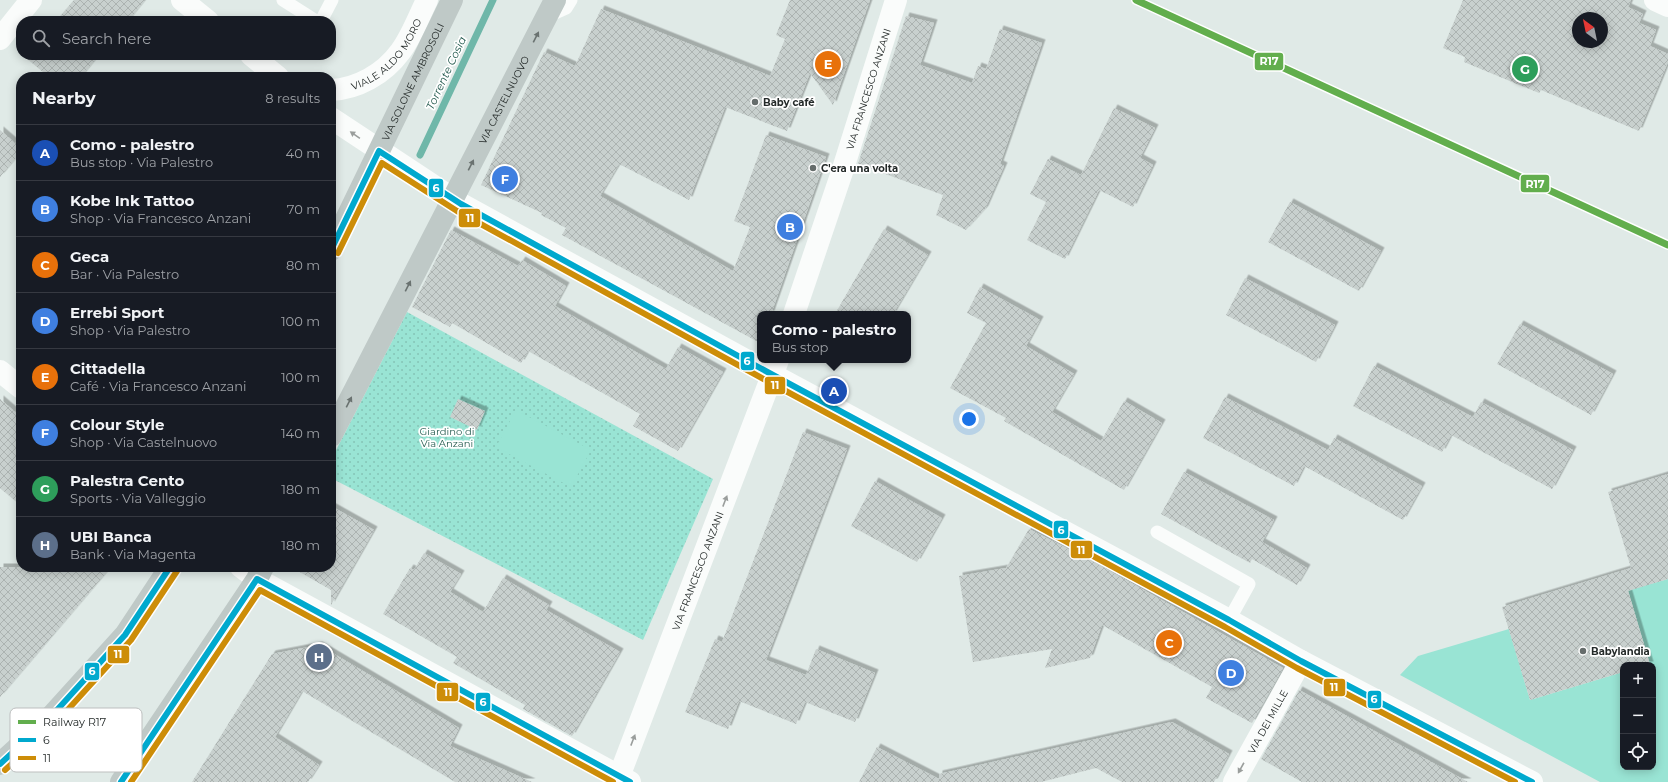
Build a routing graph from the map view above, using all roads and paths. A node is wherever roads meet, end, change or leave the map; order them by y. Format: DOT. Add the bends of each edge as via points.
graph roads {
  1 [pos="31,0"];
  2 [pos="182,0"];
  3 [pos="284,0"];
  4 [pos="332,0"];
  5 [pos="427,0"];
  6 [pos="452,0"];
  7 [pos="571,0"];
  8 [pos="896,0"];
  9 [pos="1655,0"];
  10 [pos="1668,6"];
  11 [pos="551,8"];
  12 [pos="18,16"];
  13 [pos="202,16"];
  14 [pos="308,16"];
  15 [pos="324,16"];
  16 [pos="16,18"];
  17 [pos="0,38"];
  18 [pos="257,60"];
  19 [pos="272,72"];
  20 [pos="336,90"];
  21 [pos="336,121"];
  22 [pos="388,157"];
  23 [pos="453,200"];
  24 [pos="336,242"];
  25 [pos="795,311"];
  26 [pos="757,359"];
  27 [pos="765,363"];
  28 [pos="775,368"];
  29 [pos="0,371"];
  30 [pos="16,384"];
  31 [pos="336,426"];
  32 [pos="1157,532"];
  33 [pos="167,572"];
  34 [pos="253,572"];
  35 [pos="256,572"];
  36 [pos="1229,620"];
  37 [pos="1301,661"];
  38 [pos="59,708"];
  39 [pos="142,749"];
  40 [pos="10,755"];
  41 [pos="0,764"];
  42 [pos="127,772"];
  43 [pos="622,780"];
  44 [pos="121,782"];
  45 [pos="1234,782"];
  46 [pos="1532,782"];
  1 -- 12 [label="street"];
  2 -- 13 [label="street"];
  3 -- 14 [label="lane"];
  4 -- 15 [label="lane"];
  5 -- 20 [label="street, VIALE ALDO MORO" via="400,53 372,78 358,85"];
  6 -- 22 [label="main road, VIA SOLONE AMBROSOLI"];
  7 -- 11 [label="lane" via="566,8"];
  8 -- 25 [label="street, VIA FRANCESCO ANZANI"];
  9 -- 10 [label="street"];
  23 -- 11 [label="main road, VIA CASTELNUOVO, one-way"];
  16 -- 17 [label="street"];
  18 -- 19 [label="street"];
  22 -- 21 [label="street, one-way"];
  22 -- 23 [label="street"];
  22 -- 24 [label="main road, VIA SOLONE AMBROSOLI"];
  23 -- 26 [label="street"];
  31 -- 23 [label="main road, one-way"];
  27 -- 28 [label="street"];
  28 -- 36 [label="street"];
  43 -- 28 [label="street, VIA FRANCESCO ANZANI, one-way"];
  29 -- 30 [label="street"];
  32 -- 36 [label="lane" via="1249,584"];
  33 -- 38 [label="main road" via="125,635"];
  34 -- 39 [label="main road"];
  35 -- 43 [label="street"];
  36 -- 37 [label="street"];
  37 -- 45 [label="street, VIA DEI MILLE, one-way"];
  37 -- 46 [label="street"];
  40 -- 41 [label="main road"];
  42 -- 44 [label="main road"];
}
